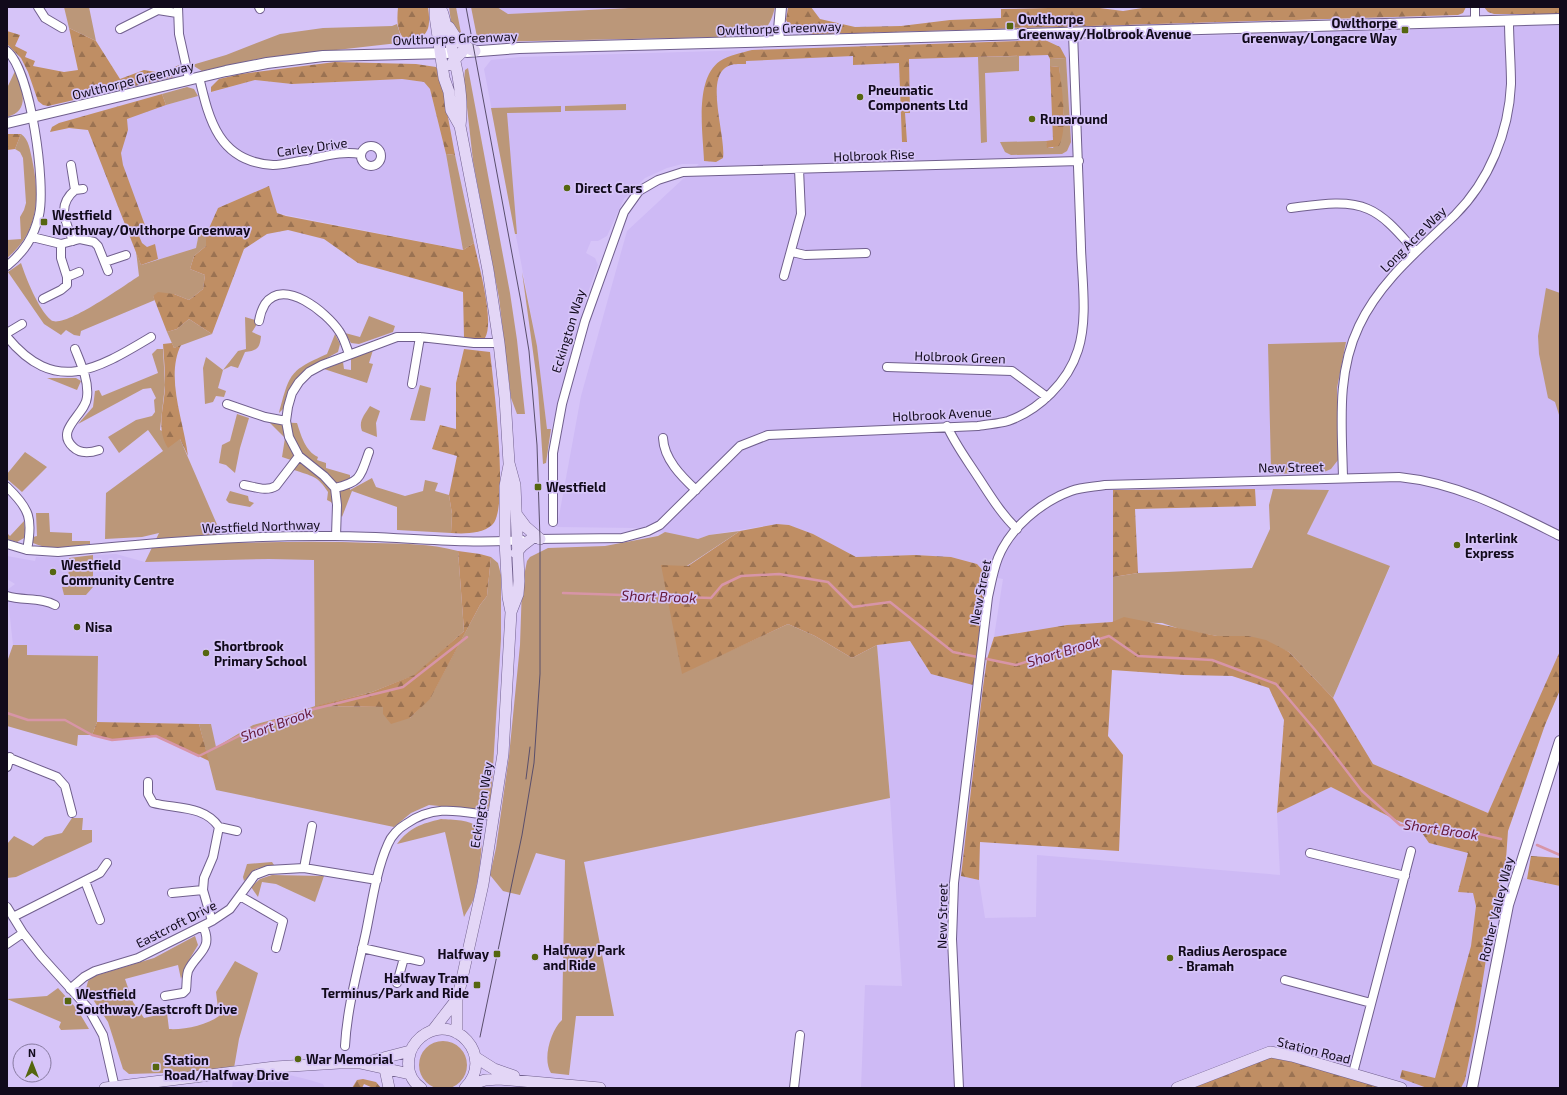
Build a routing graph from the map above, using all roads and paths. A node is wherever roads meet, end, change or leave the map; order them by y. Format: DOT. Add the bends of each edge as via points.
graph roads {
  1 [pos="38,7"];
  2 [pos="435,7"];
  3 [pos="440,7"];
  4 [pos="781,7"];
  5 [pos="1475,7"];
  6 [pos="178,10"];
  7 [pos="1560,19"];
  8 [pos="1509,21"];
  9 [pos="445,22"];
  10 [pos="1475,22"];
  11 [pos="62,28"];
  12 [pos="120,29"];
  13 [pos="1073,33"];
  14 [pos="778,41"];
  15 [pos="7,51"];
  16 [pos="474,51"];
  17 [pos="440,53"];
  18 [pos="456,55"];
  19 [pos="194,78"];
  20 [pos="449,92"];
  21 [pos="32,118"];
  22 [pos="7,123"];
  23 [pos="460,126"];
  24 [pos="361,154"];
  25 [pos="1079,161"];
  26 [pos="71,165"];
  27 [pos="799,170"];
  28 [pos="670,175"];
  29 [pos="1291,208"];
  30 [pos="32,237"];
  31 [pos="73,241"];
  32 [pos="61,244"];
  33 [pos="792,252"];
  34 [pos="1416,252"];
  35 [pos="866,253"];
  36 [pos="126,255"];
  37 [pos="105,262"];
  38 [pos="7,266"];
  39 [pos="108,271"];
  40 [pos="79,272"];
  41 [pos="784,276"];
  42 [pos="67,277"];
  43 [pos="43,299"];
  44 [pos="258,321"];
  45 [pos="22,324"];
  46 [pos="7,333"];
  47 [pos="7,337"];
  48 [pos="151,337"];
  49 [pos="420,337"];
  50 [pos="499,343"];
  51 [pos="75,349"];
  52 [pos="349,354"];
  53 [pos="887,366"];
  54 [pos="83,370"];
  55 [pos="412,384"];
  56 [pos="1047,397"];
  57 [pos="227,404"];
  58 [pos="286,421"];
  59 [pos="947,426"];
  60 [pos="663,438"];
  61 [pos="99,450"];
  62 [pos="369,452"];
  63 [pos="299,456"];
  64 [pos="509,463"];
  65 [pos="1343,478"];
  66 [pos="244,484"];
  67 [pos="7,487"];
  68 [pos="335,488"];
  69 [pos="696,490"];
  70 [pos="517,515"];
  71 [pos="553,522"];
  72 [pos="1017,529"];
  73 [pos="336,536"];
  74 [pos="1560,536"];
  75 [pos="535,539"];
  76 [pos="505,541"];
  77 [pos="7,544"];
  78 [pos="518,546"];
  79 [pos="27,550"];
  80 [pos="508,576"];
  81 [pos="7,596"];
  82 [pos="55,605"];
  83 [pos="511,612"];
  84 [pos="1560,740"];
  85 [pos="9,757"];
  86 [pos="7,767"];
  87 [pos="148,782"];
  88 [pos="72,813"];
  89 [pos="494,816"];
  90 [pos="312,826"];
  91 [pos="219,827"];
  92 [pos="237,831"];
  93 [pos="1411,851"];
  94 [pos="1310,853"];
  95 [pos="107,863"];
  96 [pos="304,868"];
  97 [pos="1405,876"];
  98 [pos="377,880"];
  99 [pos="85,881"];
  100 [pos="203,890"];
  101 [pos="172,893"];
  102 [pos="240,896"];
  103 [pos="7,907"];
  104 [pos="13,917"];
  105 [pos="100,920"];
  106 [pos="212,921"];
  107 [pos="203,926"];
  108 [pos="23,933"];
  109 [pos="7,944"];
  110 [pos="276,948"];
  111 [pos="362,948"];
  112 [pos="404,958"];
  113 [pos="420,962"];
  114 [pos="1285,980"];
  115 [pos="397,983"];
  116 [pos="70,989"];
  117 [pos="165,996"];
  118 [pos="457,999"];
  119 [pos="1371,1003"];
  120 [pos="432,1030"];
  121 [pos="458,1033"];
  122 [pos="800,1035"];
  123 [pos="345,1046"];
  124 [pos="410,1051"];
  125 [pos="476,1057"];
  126 [pos="360,1064"];
  127 [pos="385,1069"];
  128 [pos="1352,1073"];
  129 [pos="410,1074"];
  130 [pos="527,1080"];
  131 [pos="419,1087"];
  132 [pos="466,1087"];
  133 [pos="112,1088"];
  134 [pos="389,1088"];
  135 [pos="600,1088"];
  136 [pos="794,1088"];
  137 [pos="959,1088"];
  138 [pos="1177,1088"];
  139 [pos="1401,1088"];
  140 [pos="1472,1088"];
  1 -- 11 [label="street" via="45,18"];
  2 -- 17 [label="main road, Eckington Way"];
  3 -- 9 [label="main road, Eckington Way"];
  4 -- 14 [label="street"];
  5 -- 10 [label="street"];
  6 -- 12 [label="street" via="158,10"];
  6 -- 19 [label="street, Carley Drive" via="179,34"];
  7 -- 8 [label="street, Owlthorpe Greenway"];
  8 -- 10 [label="street, Owlthorpe Greenway"];
  8 -- 34 [label="street, Long Acre Way" via="1510,94 1505,126 1497,149 1480,184 1455,214"];
  9 -- 16 [label="main road" via="458,40"];
  9 -- 18 [label="main road, Eckington Way"];
  10 -- 13 [label="street, Owlthorpe Greenway"];
  13 -- 14 [label="street, Owlthorpe Greenway"];
  13 -- 25 [label="street, Holbrook Avenue"];
  14 -- 16 [label="street, Owlthorpe Greenway"];
  15 -- 21 [label="street" via="19,66"];
  16 -- 18 [label="street, Owlthorpe Greenway"];
  17 -- 18 [label="street, Owlthorpe Greenway"];
  17 -- 19 [label="street, Owlthorpe Greenway" via="363,54 293,59"];
  17 -- 20 [label="main road, Eckington Way"];
  18 -- 20 [label="main road" via="448,79"];
  18 -- 23 [label="main road, Eckington Way" via="462,110"];
  19 -- 21 [label="street, Owlthorpe Greenway"];
  19 -- 24 [label="street, Carley Drive" via="208,115 226,146 258,163 275,165 346,152"];
  20 -- 23 [label="main road, Eckington Way" via="451,110"];
  21 -- 22 [label="street, Owlthorpe Greenway"];
  21 -- 30 [label="street" via="41,180 39,215"];
  23 -- 50 [label="main road, Eckington Way" via="488,270"];
  25 -- 27 [label="street, Holbrook Rise"];
  25 -- 56 [label="street, Holbrook Avenue" via="1083,295 1081,337 1078,350 1062,382"];
  26 -- 31 [label="street" via="79,190 64,203 63,211"];
  27 -- 28 [label="street, Holbrook Rise" via="702,171"];
  27 -- 33 [label="street" via="801,214"];
  28 -- 71 [label="street, Eckington Way" via="639,191 630,201 591,301 561,410 553,453"];
  29 -- 34 [label="street" via="1329,204 1356,205 1368,209 1391,226"];
  30 -- 32 [label="street"];
  30 -- 38 [label="street" via="18,257"];
  31 -- 32 [label="street"];
  31 -- 37 [label="street" via="80,239 94,242"];
  32 -- 42 [label="street" via="61,258"];
  33 -- 35 [label="street" via="806,255"];
  33 -- 41 [label="street"];
  34 -- 65 [label="street, Long Acre Way" via="1375,298 1359,326 1350,351 1343,375 1342,391"];
  36 -- 37 [label="street"];
  37 -- 39 [label="street"];
  40 -- 42 [label="street"];
  42 -- 43 [label="street" via="65,288"];
  44 -- 52 [label="street" via="270,299 279,295 294,296 308,303 340,331"];
  45 -- 46 [label="street"];
  47 -- 54 [label="street" via="26,358 38,366 52,371"];
  48 -- 54 [label="street" via="123,354"];
  49 -- 50 [label="street"];
  49 -- 52 [label="street" via="397,337"];
  49 -- 55 [label="street"];
  50 -- 64 [label="main road, Eckington Way"];
  51 -- 54 [label="street"];
  52 -- 58 [label="street" via="322,365 299,382 292,394"];
  53 -- 56 [label="street, Holbrook Green" via="1012,371"];
  54 -- 61 [label="street" via="87,399 69,426 68,442 82,452"];
  56 -- 59 [label="street, Holbrook Avenue" via="1027,412 1007,421 978,426"];
  57 -- 58 [label="street"];
  58 -- 63 [label="street" via="289,437"];
  59 -- 69 [label="street, Holbrook Avenue" via="768,435 740,446"];
  59 -- 72 [label="street" via="953,440 989,494 1008,521"];
  60 -- 69 [label="street" via="664,449 673,464"];
  62 -- 68 [label="street" via="358,478 351,484"];
  63 -- 66 [label="street" via="280,482 271,489 260,489"];
  63 -- 68 [label="street"];
  64 -- 70 [label="main road, Eckington Way" via="515,485"];
  64 -- 76 [label="main road, Eckington Way" via="505,486"];
  65 -- 72 [label="street, New Street" via="1087,487 1072,491 1044,505"];
  65 -- 74 [label="street, New Street" via="1400,477 1446,485 1472,494"];
  67 -- 79 [label="street" via="29,514 30,533"];
  68 -- 73 [label="street"];
  69 -- 75 [label="street, Holbrook Avenue" via="660,524 634,536"];
  70 -- 75 [label="main road"];
  70 -- 78 [label="main road, Eckington Way"];
  72 -- 137 [label="street, New Street" via="999,557 988,597 954,883 952,939"];
  73 -- 76 [label="street, Westfield Northway"];
  73 -- 79 [label="street, Westfield Northway" via="255,536 58,552"];
  75 -- 78 [label="main road"];
  76 -- 78 [label="street, Westfield Northway"];
  76 -- 80 [label="main road, Eckington Way"];
  77 -- 79 [label="street, Westfield Northway"];
  78 -- 80 [label="main road"];
  78 -- 83 [label="main road, Eckington Way" via="518,594"];
  80 -- 83 [label="main road, Eckington Way"];
  81 -- 82 [label="street" via="45,601"];
  83 -- 89 [label="main road, Eckington Way" via="503,754"];
  84 -- 140 [label="street, Rother Valley Way" via="1506,911"];
  85 -- 86 [label="street"];
  85 -- 88 [label="street" via="58,777 64,786"];
  87 -- 91 [label="street" via="148,794 153,803 200,811 213,818"];
  89 -- 98 [label="street" via="443,809 405,824 388,843"];
  89 -- 118 [label="main road, Eckington Way" via="482,889"];
  90 -- 96 [label="street"];
  91 -- 92 [label="street"];
  91 -- 100 [label="street"];
  93 -- 97 [label="street"];
  94 -- 97 [label="street"];
  95 -- 99 [label="street" via="100,873"];
  96 -- 98 [label="street, Eastcroft Drive"];
  96 -- 102 [label="street, Eastcroft Drive" via="268,870 255,875"];
  97 -- 119 [label="street"];
  98 -- 111 [label="street"];
  99 -- 104 [label="street"];
  99 -- 105 [label="street"];
  100 -- 101 [label="street"];
  100 -- 106 [label="street"];
  102 -- 106 [label="street, Eastcroft Drive" via="230,909"];
  102 -- 110 [label="street" via="283,920"];
  103 -- 104 [label="street"];
  104 -- 108 [label="street"];
  106 -- 107 [label="street, Eastcroft Drive"];
  107 -- 116 [label="street, Eastcroft Drive" via="138,958 94,971"];
  107 -- 117 [label="street" via="207,934 207,943 189,971 186,990 183,993"];
  108 -- 109 [label="street"];
  108 -- 116 [label="street"];
  111 -- 112 [label="street"];
  111 -- 123 [label="street"];
  112 -- 113 [label="street"];
  112 -- 115 [label="street"];
  114 -- 119 [label="street"];
  116 -- 133 [label="street" via="88,1008 103,1035"];
  118 -- 120 [label="main road, Eckington Way"];
  118 -- 121 [label="main road, Eckington Way"];
  119 -- 128 [label="street"];
  120 -- 121 [label="main road" via="445,1029"];
  120 -- 124 [label="main road, Eckington Way" via="415,1042"];
  121 -- 125 [label="main road" via="471,1045"];
  122 -- 136 [label="street"];
  124 -- 126 [label="main road"];
  124 -- 129 [label="main road"];
  125 -- 130 [label="main road" via="494,1069"];
  125 -- 132 [label="main road" via="474,1074"];
  126 -- 127 [label="main road"];
  126 -- 133 [label="main road" via="275,1067"];
  127 -- 129 [label="main road"];
  127 -- 134 [label="main road"];
  128 -- 138 [label="main road, Station Road" via="1270,1052"];
  128 -- 139 [label="main road, Station Road"];
  129 -- 131 [label="main road"];
  130 -- 132 [label="main road" via="485,1080"];
  130 -- 135 [label="main road"];
}
